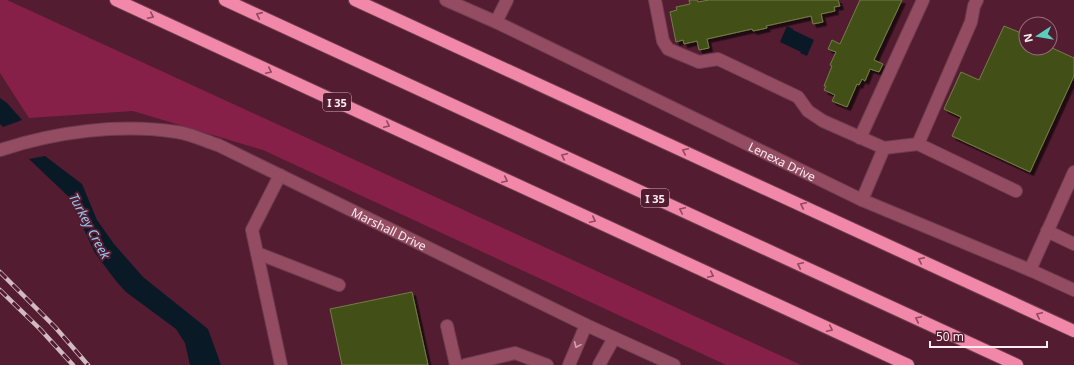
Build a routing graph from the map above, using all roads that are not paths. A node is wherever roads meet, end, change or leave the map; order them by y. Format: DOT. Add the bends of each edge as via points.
graph roads {
  1 [pos="116,0"];
  2 [pos="225,0"];
  3 [pos="355,0"];
  4 [pos="446,0"];
  5 [pos="507,0"];
  6 [pos="655,0"];
  7 [pos="923,0"];
  8 [pos="977,0"];
  9 [pos="496,22"];
  10 [pos="860,138"];
  11 [pos="918,144"];
  12 [pos="884,148"];
  13 [pos="0,150"];
  14 [pos="1074,172"];
  15 [pos="280,176"];
  16 [pos="1016,191"];
  17 [pos="862,200"];
  18 [pos="1047,231"];
  19 [pos="1074,244"];
  20 [pos="257,253"];
  21 [pos="1030,270"];
  22 [pos="339,286"];
  23 [pos="1074,290"];
  24 [pos="586,325"];
  25 [pos="448,326"];
  26 [pos="1074,331"];
  27 [pos="614,338"];
  28 [pos="281,365"];
  29 [pos="456,365"];
  30 [pos="465,365"];
  31 [pos="548,365"];
  32 [pos="569,365"];
  33 [pos="599,365"];
  34 [pos="674,365"];
  35 [pos="908,365"];
  36 [pos="1017,365"];
  1 -- 35 [label="highway, I 35, one-way"];
  36 -- 2 [label="highway, I 35, one-way"];
  26 -- 3 [label="highway, one-way"];
  4 -- 9 [label="street, Lenexa Drive"];
  5 -- 9 [label="street"];
  6 -- 10 [label="street" via="663,41 668,49 698,62 718,58 798,97 808,111 822,121"];
  7 -- 10 [label="street"];
  8 -- 11 [label="street" via="971,22"];
  9 -- 17 [label="street, Lenexa Drive"];
  10 -- 12 [label="street"];
  11 -- 12 [label="street"];
  11 -- 16 [label="street"];
  12 -- 17 [label="street"];
  13 -- 15 [label="street, Marshall Drive" via="41,138 94,130 143,129 179,132 218,145"];
  14 -- 18 [label="street"];
  15 -- 20 [label="street" via="252,230"];
  15 -- 24 [label="street, Marshall Drive"];
  17 -- 21 [label="street, Lenexa Drive"];
  18 -- 19 [label="street"];
  18 -- 21 [label="street"];
  20 -- 22 [label="street"];
  20 -- 28 [label="street"];
  21 -- 23 [label="street, Lenexa Drive"];
  24 -- 27 [label="street, Marshall Drive"];
  24 -- 32 [label="street, one-way"];
  25 -- 29 [label="street"];
  27 -- 33 [label="street"];
  27 -- 34 [label="street, Marshall Drive"];
  30 -- 31 [label="street" via="515,353"];
}
